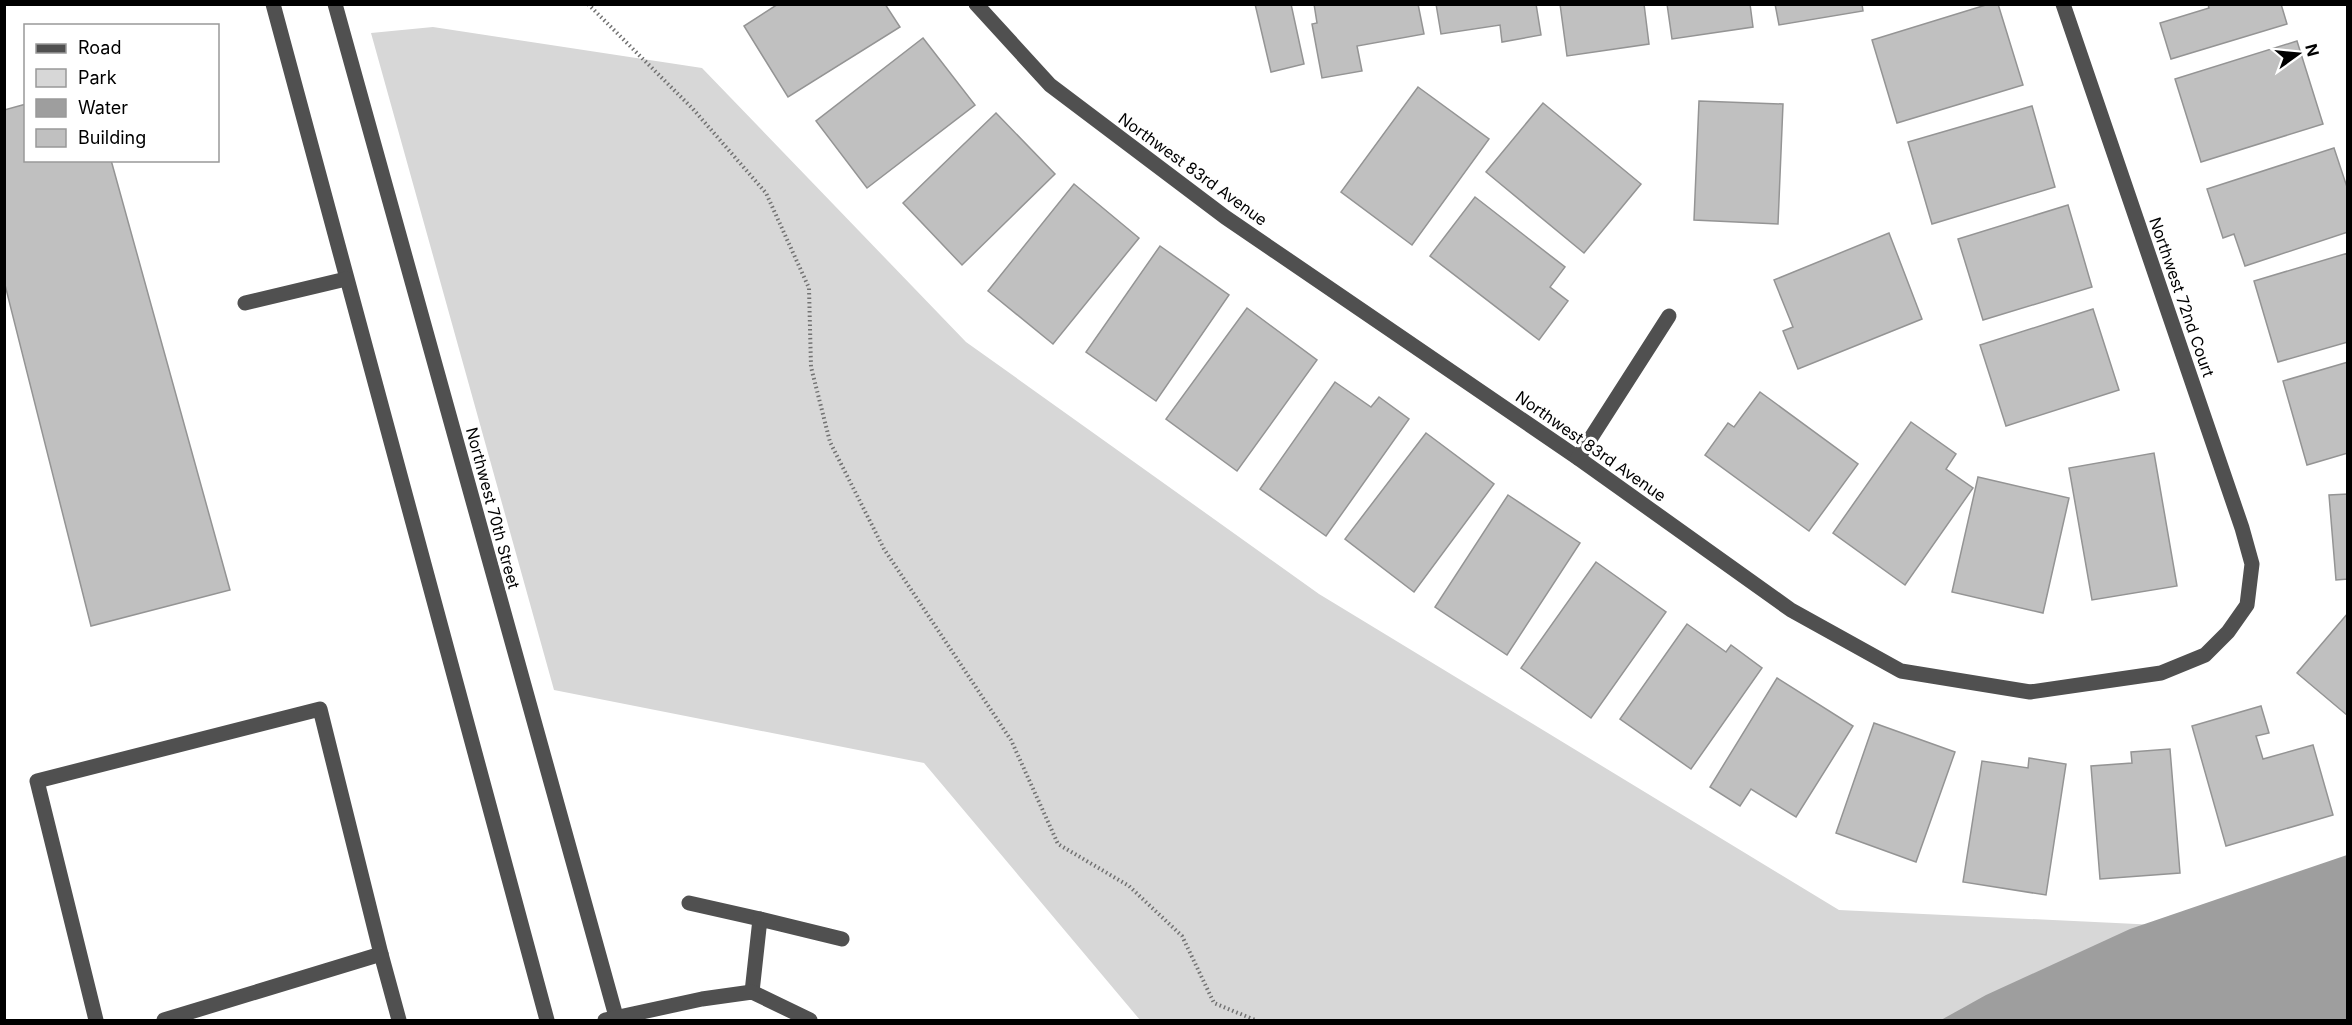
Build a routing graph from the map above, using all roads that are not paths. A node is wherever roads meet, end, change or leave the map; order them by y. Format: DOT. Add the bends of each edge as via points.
graph roads {
  1 [pos="273,4"];
  2 [pos="335,4"];
  3 [pos="976,4"];
  4 [pos="2062,4"];
  5 [pos="346,279"];
  6 [pos="245,303"];
  7 [pos="1670,316"];
  8 [pos="1578,458"];
  9 [pos="2247,605"];
  10 [pos="689,903"];
  11 [pos="760,919"];
  12 [pos="842,939"];
  13 [pos="381,954"];
  14 [pos="752,992"];
  15 [pos="96,1020"];
  16 [pos="164,1020"];
  17 [pos="399,1020"];
  18 [pos="547,1020"];
  19 [pos="613,1020"];
  20 [pos="810,1020"];
  1 -- 5 [label="street"];
  2 -- 19 [label="street, Northwest 70th Street"];
  3 -- 8 [label="street, Northwest 83rd Avenue" via="1050,84 1197,196"];
  4 -- 9 [label="street, Northwest 72nd Court" via="2242,528 2252,564"];
  5 -- 6 [label="street"];
  5 -- 18 [label="street"];
  7 -- 8 [label="street"];
  8 -- 9 [label="street, Northwest 83rd Avenue" via="1791,610 1901,671 2030,692 2161,673 2205,655"];
  10 -- 11 [label="street"];
  11 -- 12 [label="street"];
  11 -- 14 [label="street"];
  13 -- 15 [label="street" via="320,709 37,781"];
  13 -- 16 [label="street"];
  13 -- 17 [label="street"];
  14 -- 19 [label="street" via="702,999"];
  14 -- 20 [label="street"];
}
